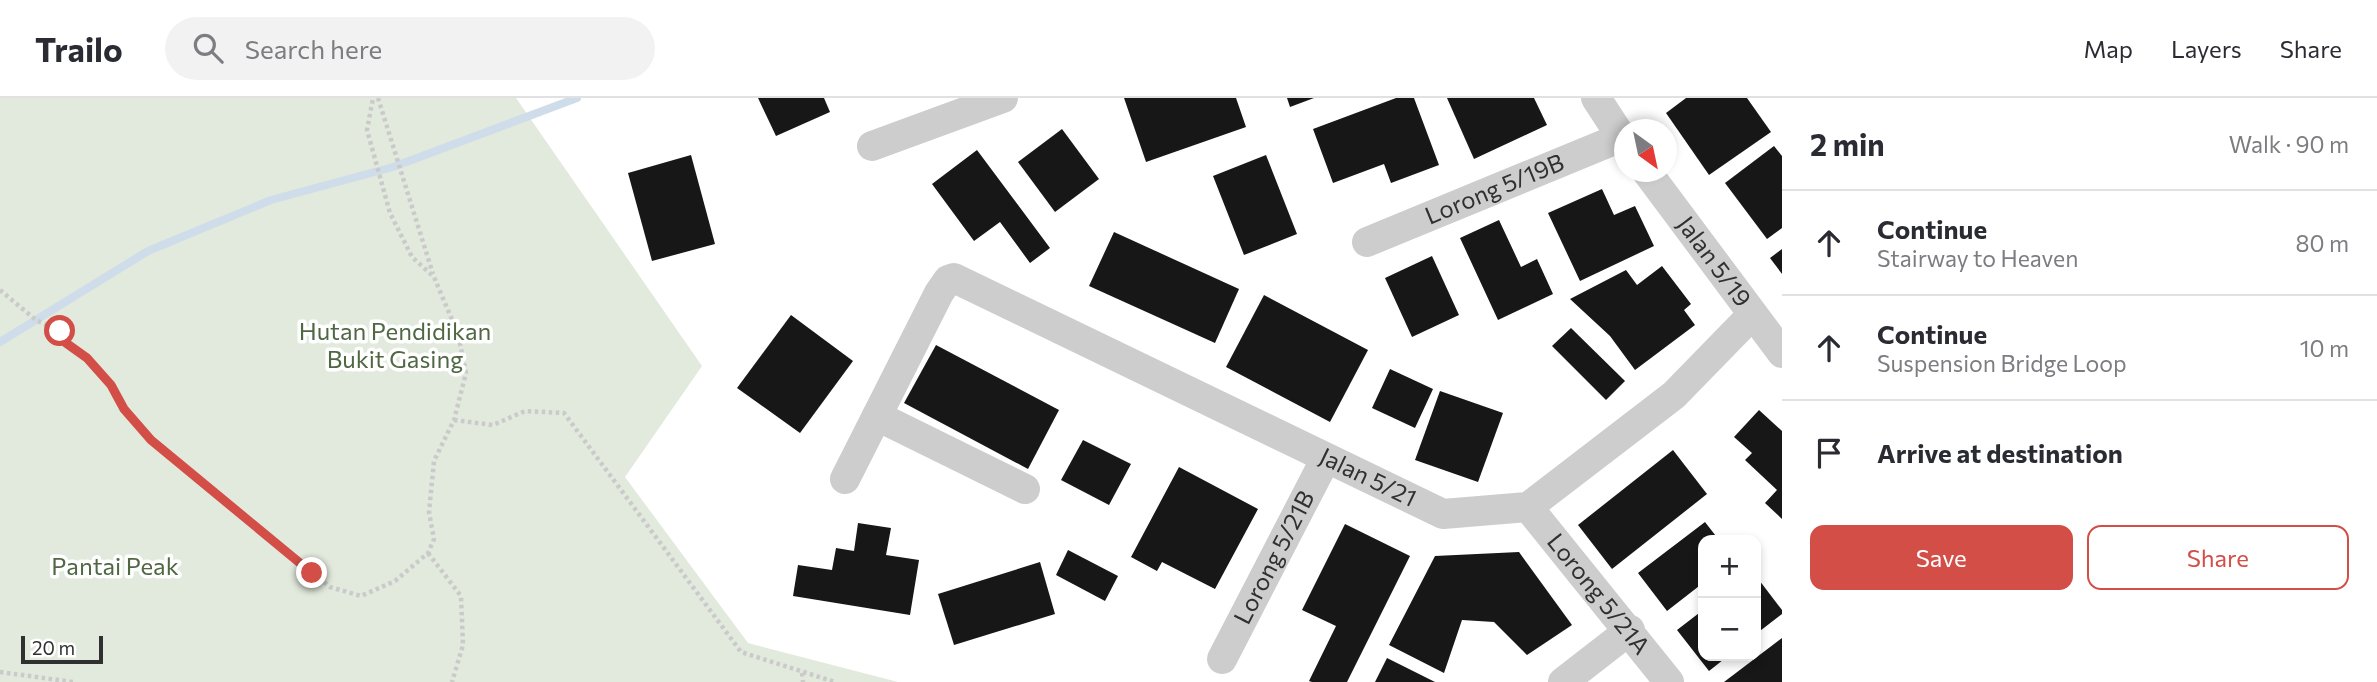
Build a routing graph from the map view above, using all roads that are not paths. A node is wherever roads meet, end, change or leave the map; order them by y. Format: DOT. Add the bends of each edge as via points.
graph roads {
  1 [pos="1003,98"];
  2 [pos="1596,98"];
  3 [pos="1614,125"];
  4 [pos="1614,143"];
  5 [pos="872,146"];
  6 [pos="1654,182"];
  7 [pos="1367,242"];
  8 [pos="1752,315"];
  9 [pos="1782,353"];
  10 [pos="877,415"];
  11 [pos="1325,458"];
  12 [pos="845,479"];
  13 [pos="1025,489"];
  14 [pos="1528,507"];
  15 [pos="1630,630"];
  16 [pos="1222,659"];
  17 [pos="1563,682"];
  18 [pos="1669,682"];
  1 -- 5 [label="street"];
  2 -- 3 [label="street"];
  4 -- 7 [label="street, Lorong 5/19B"];
  6 -- 8 [label="street, Jalan 5/19"];
  8 -- 9 [label="street, Jalan 5/19"];
  8 -- 14 [label="street" via="1674,395"];
  10 -- 11 [label="street, Jalan 5/21" via="948,280 960,279"];
  10 -- 12 [label="street"];
  10 -- 13 [label="street"];
  11 -- 14 [label="street, Jalan 5/21" via="1436,512"];
  11 -- 16 [label="street, Lorong 5/21B"];
  14 -- 15 [label="street, Lorong 5/21A"];
  15 -- 17 [label="street"];
  15 -- 18 [label="street, Lorong 5/21A"];
}
